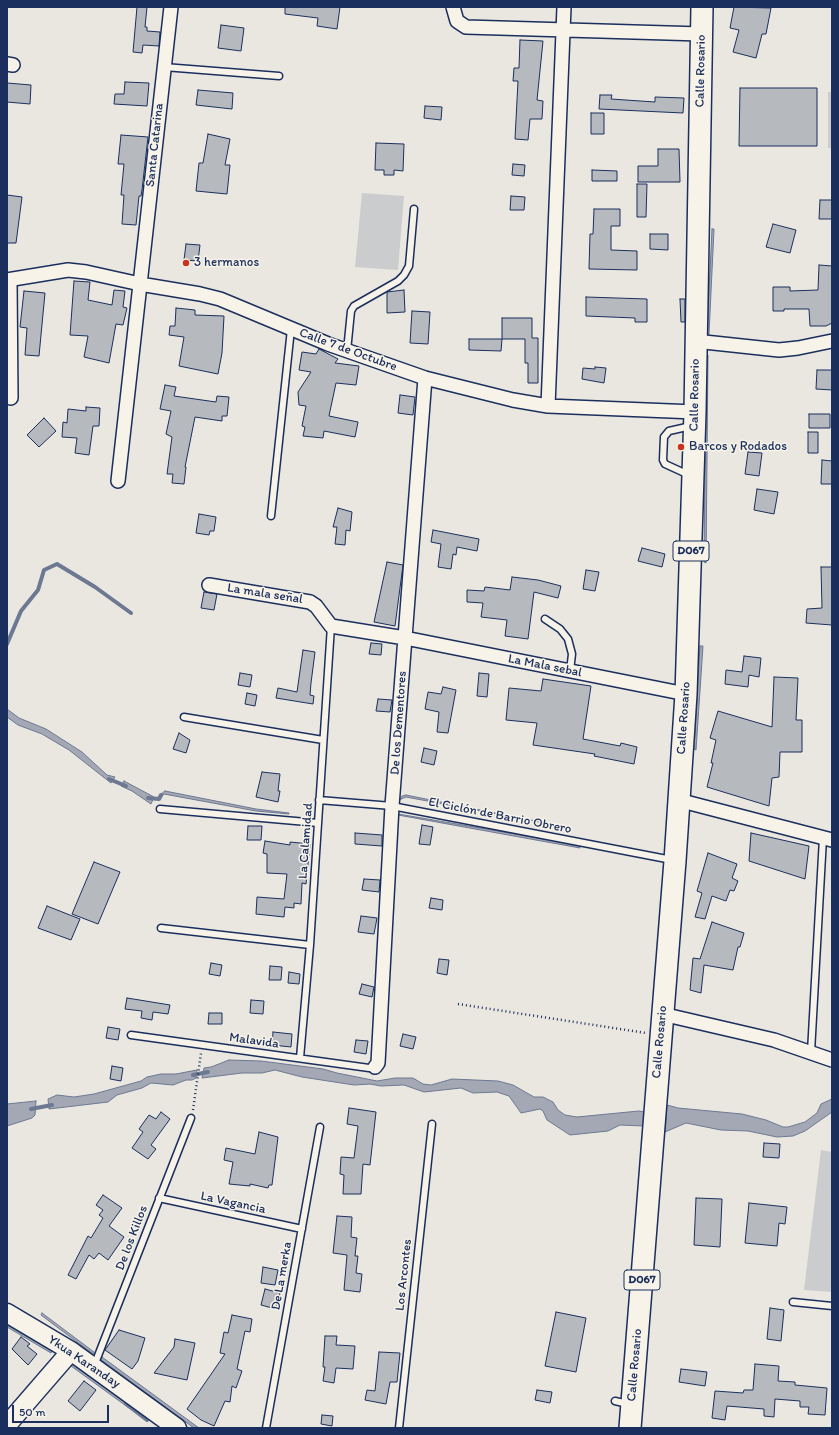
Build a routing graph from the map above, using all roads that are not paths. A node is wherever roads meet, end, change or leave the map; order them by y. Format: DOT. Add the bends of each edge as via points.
graph roads {
  1 [pos="171,7"];
  2 [pos="453,7"];
  3 [pos="564,7"];
  4 [pos="702,7"];
  5 [pos="564,31"];
  6 [pos="701,34"];
  7 [pos="164,67"];
  8 [pos="279,76"];
  9 [pos="414,209"];
  10 [pos="8,280"];
  11 [pos="140,284"];
  12 [pos="291,329"];
  13 [pos="696,341"];
  14 [pos="832,341"];
  15 [pos="347,351"];
  16 [pos="425,378"];
  17 [pos="11,398"];
  18 [pos="548,406"];
  19 [pos="694,419"];
  20 [pos="693,476"];
  21 [pos="118,481"];
  22 [pos="271,516"];
  23 [pos="209,585"];
  24 [pos="545,619"];
  25 [pos="331,626"];
  26 [pos="405,638"];
  27 [pos="570,670"];
  28 [pos="686,694"];
  29 [pos="184,717"];
  30 [pos="324,740"];
  31 [pos="319,800"];
  32 [pos="678,800"];
  33 [pos="392,806"];
  34 [pos="160,809"];
  35 [pos="318,823"];
  36 [pos="827,839"];
  37 [pos="675,861"];
  38 [pos="161,928"];
  39 [pos="310,945"];
  40 [pos="662,1014"];
  41 [pos="131,1035"];
  42 [pos="811,1052"];
  43 [pos="300,1058"];
  44 [pos="832,1060"];
  45 [pos="375,1067"];
  46 [pos="191,1118"];
  47 [pos="432,1124"];
  48 [pos="320,1127"];
  49 [pos="159,1198"];
  50 [pos="302,1229"];
  51 [pos="793,1302"];
  52 [pos="832,1306"];
  53 [pos="7,1313"];
  54 [pos="71,1351"];
  55 [pos="93,1367"];
  56 [pos="7,1425"];
  57 [pos="177,1428"];
  58 [pos="266,1428"];
  59 [pos="399,1428"];
  60 [pos="630,1428"];
  1 -- 7 [label="street, Santa Catarina"];
  2 -- 5 [label="street" via="457,21 466,27"];
  3 -- 5 [label="street"];
  4 -- 6 [label="main road, Calle Rosario / D067"];
  5 -- 6 [label="street"];
  5 -- 18 [label="street"];
  6 -- 13 [label="main road, Calle Rosario / D067"];
  7 -- 8 [label="lane"];
  7 -- 11 [label="street, Santa Catarina"];
  9 -- 15 [label="lane" via="409,266 398,281 354,306 351,311"];
  10 -- 11 [label="street, Calle 7 de Octubre" via="77,270"];
  10 -- 17 [label="street"];
  11 -- 12 [label="street, Calle 7 de Octubre" via="220,299"];
  11 -- 21 [label="street, Santa Catarina"];
  12 -- 15 [label="street, Calle 7 de Octubre"];
  12 -- 22 [label="lane"];
  13 -- 14 [label="street" via="779,350"];
  13 -- 19 [label="main road, Calle Rosario / D067"];
  15 -- 16 [label="street, Calle 7 de Octubre"];
  16 -- 18 [label="street, Calle 7 de Octubre"];
  16 -- 26 [label="street, De los Dementores"];
  18 -- 19 [label="street, Calle 7 de Octubre"];
  19 -- 20 [label="main road, Calle Rosario / D067"];
  19 -- 20 [label="lane" via="665,433 663,452 665,464"];
  20 -- 28 [label="main road, Calle Rosario / D067"];
  23 -- 25 [label="street, La mala señal" via="304,599 316,606"];
  24 -- 27 [label="lane" via="568,639 572,654"];
  25 -- 26 [label="street"];
  25 -- 30 [label="lane, La Calamidad"];
  26 -- 27 [label="street, La Mala sebal"];
  26 -- 33 [label="street, De los Dementores"];
  27 -- 28 [label="street, La Mala sebal"];
  28 -- 32 [label="main road, Calle Rosario / D067"];
  29 -- 30 [label="lane"];
  30 -- 31 [label="lane, La Calamidad"];
  31 -- 33 [label="lane, El Ciclón de Barrio Obrero"];
  31 -- 35 [label="lane, La Calamidad"];
  32 -- 36 [label="street"];
  32 -- 37 [label="main road, Calle Rosario / D067"];
  33 -- 37 [label="lane, El Ciclón de Barrio Obrero"];
  33 -- 45 [label="street, De los Dementores" via="378,1063"];
  34 -- 35 [label="lane"];
  35 -- 39 [label="lane, La Calamidad"];
  36 -- 42 [label="lane"];
  37 -- 40 [label="main road, Calle Rosario / D067"];
  38 -- 39 [label="lane"];
  39 -- 43 [label="lane, La Calamidad"];
  40 -- 42 [label="street" via="774,1040"];
  40 -- 60 [label="main road, Calle Rosario / D067" via="653,1132 623,1403"];
  41 -- 43 [label="lane, Malavida"];
  42 -- 44 [label="street"];
  43 -- 45 [label="lane, Malavida"];
  46 -- 49 [label="lane, De los Killos"];
  47 -- 59 [label="lane, Los Arcontes"];
  48 -- 50 [label="lane, De La merka"];
  49 -- 50 [label="lane, La Vagancia"];
  49 -- 55 [label="lane, De los Killos"];
  50 -- 58 [label="lane, De La merka"];
  51 -- 52 [label="lane"];
  53 -- 54 [label="street, Ykua Karanday"];
  54 -- 55 [label="street, Ykua Karanday"];
  54 -- 56 [label="street"];
  55 -- 57 [label="street, Ykua Karanday"];
}
